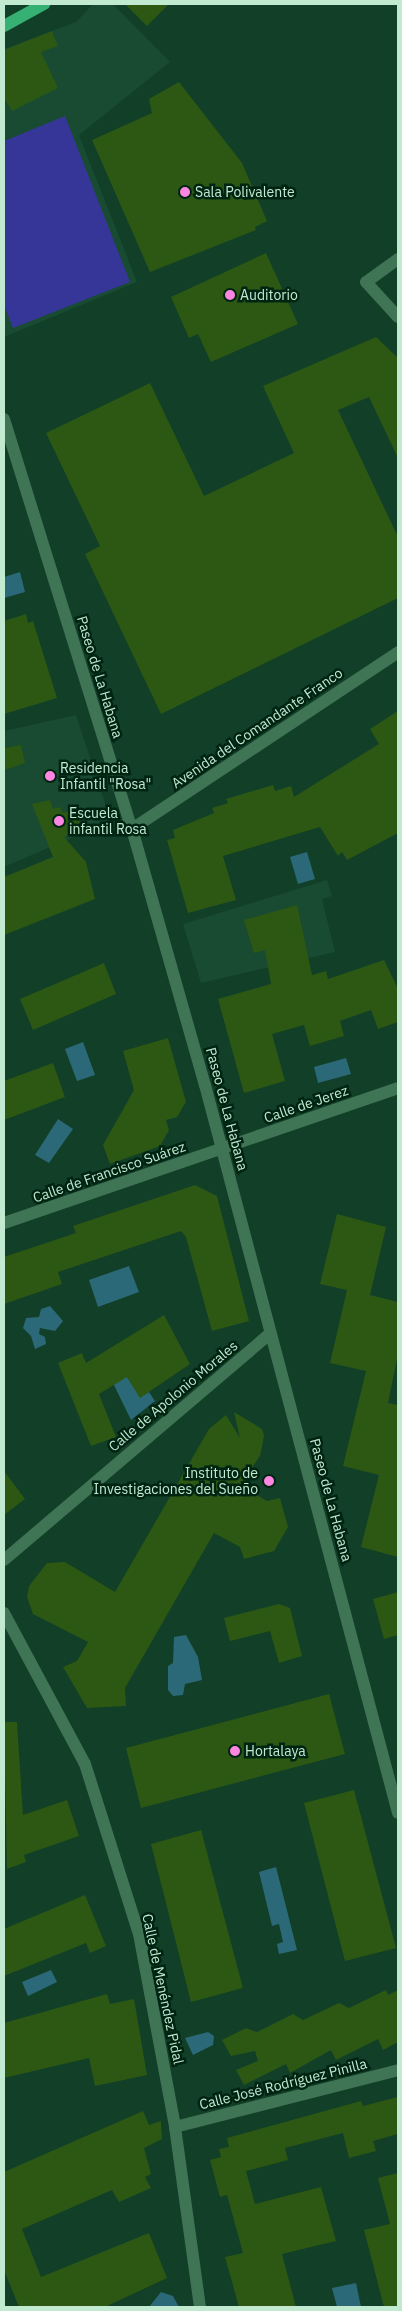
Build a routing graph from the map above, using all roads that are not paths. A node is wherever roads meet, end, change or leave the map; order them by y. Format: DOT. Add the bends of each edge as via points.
graph roads {
  1 [pos="41,4"];
  2 [pos="4,26"];
  3 [pos="398,259"];
  4 [pos="398,317"];
  5 [pos="4,419"];
  6 [pos="398,652"];
  7 [pos="132,829"];
  8 [pos="398,1088"];
  9 [pos="223,1148"];
  10 [pos="4,1224"];
  11 [pos="271,1333"];
  12 [pos="4,1560"];
  13 [pos="4,1612"];
  14 [pos="398,1813"];
  15 [pos="398,2070"];
  16 [pos="175,2127"];
  17 [pos="200,2307"];
  1 -- 2 [label="main road"];
  3 -- 4 [label="street" via="366,282"];
  5 -- 7 [label="street, Paseo de La Habana"];
  6 -- 7 [label="street, Avenida del Comandante Franco"];
  7 -- 9 [label="street, Paseo de La Habana"];
  8 -- 9 [label="street, Calle de Jerez"];
  9 -- 10 [label="street, Calle de Francisco Suárez"];
  9 -- 11 [label="street, Paseo de La Habana"];
  11 -- 12 [label="street, Calle de Apolonio Morales"];
  11 -- 14 [label="street, Paseo de La Habana"];
  13 -- 16 [label="street, Calle de Menéndez Pidal" via="85,1764 139,1934"];
  15 -- 16 [label="street, Calle José Rodríguez Pinilla"];
  16 -- 17 [label="street, Calle de Menéndez Pidal"];
}
